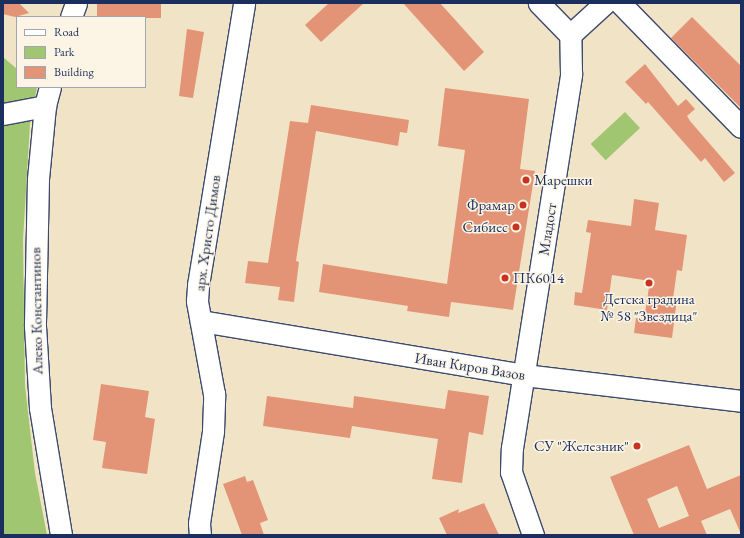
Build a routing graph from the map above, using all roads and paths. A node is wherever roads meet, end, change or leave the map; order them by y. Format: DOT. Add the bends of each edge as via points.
graph roads {
  1 [pos="76,3"];
  2 [pos="244,3"];
  3 [pos="539,3"];
  4 [pos="605,3"];
  5 [pos="620,3"];
  6 [pos="71,16"];
  7 [pos="570,35"];
  8 [pos="48,97"];
  9 [pos="3,114"];
  10 [pos="741,126"];
  11 [pos="201,321"];
  12 [pos="524,375"];
  13 [pos="741,401"];
  14 [pos="61,535"];
  15 [pos="200,535"];
  16 [pos="533,535"];
  1 -- 6 [label="street"];
  2 -- 11 [label="street, арх. Христо Димов" via="198,285 197,301"];
  3 -- 7 [label="street"];
  4 -- 7 [label="street"];
  5 -- 10 [label="street"];
  7 -- 12 [label="street, Младост" via="571,74"];
  8 -- 9 [label="street"];
  8 -- 14 [label="street, Алеко Константинов" via="35,233 34,326 40,408"];
  11 -- 12 [label="street, Иван Киров Вазов"];
  11 -- 15 [label="street, арх. Христо Димов" via="214,394 213,431 199,523"];
  12 -- 13 [label="street, Иван Киров Вазов"];
  12 -- 16 [label="street, Младост" via="512,448 511,472"];
}
